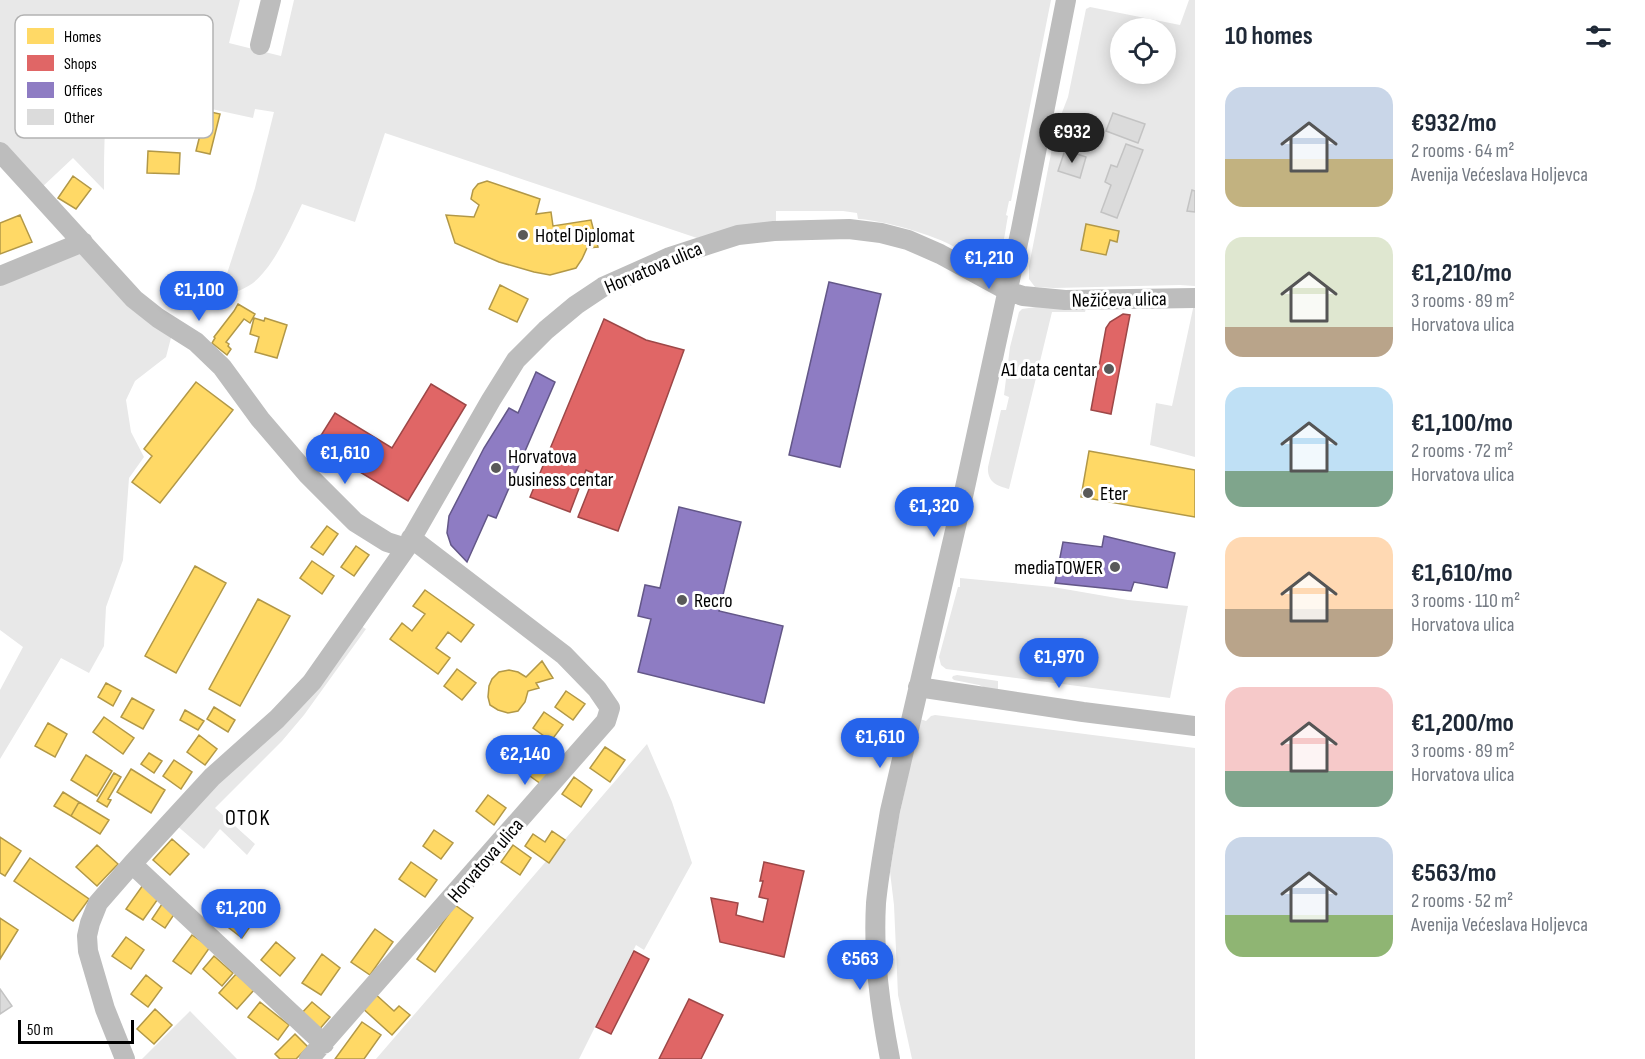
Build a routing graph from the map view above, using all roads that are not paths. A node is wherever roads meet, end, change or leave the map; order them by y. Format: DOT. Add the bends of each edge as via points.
graph roads {
  1 [pos="271,0"];
  2 [pos="1066,0"];
  3 [pos="260,45"];
  4 [pos="0,152"];
  5 [pos="83,242"];
  6 [pos="0,276"];
  7 [pos="1008,291"];
  8 [pos="1195,298"];
  9 [pos="409,543"];
  10 [pos="918,687"];
  11 [pos="1195,726"];
  12 [pos="132,864"];
  13 [pos="324,1044"];
  14 [pos="125,1059"];
  15 [pos="309,1059"];
  16 [pos="890,1059"];
  1 -- 3 [label="street"];
  2 -- 7 [label="street"];
  4 -- 5 [label="street, Horvatova ulica"];
  5 -- 6 [label="street"];
  5 -- 9 [label="street, Horvatova ulica" via="134,299 196,342 222,367 308,475 355,522 387,542"];
  7 -- 8 [label="street, Nežićeva ulica" via="1065,300"];
  7 -- 9 [label="street, Horvatova ulica" via="908,240 849,229 738,235 670,257 603,286 563,315 516,360"];
  7 -- 10 [label="street"];
  9 -- 12 [label="street, Horvatova ulica" via="312,682 212,777"];
  9 -- 13 [label="street, Horvatova ulica" via="564,654 610,708 606,721"];
  10 -- 11 [label="street"];
  10 -- 16 [label="street" via="890,811 876,903 879,998"];
  12 -- 13 [label="street"];
  12 -- 14 [label="street, Horvatova ulica" via="98,903 87,936 105,1009"];
  13 -- 15 [label="street, Horvatova ulica"];
}
